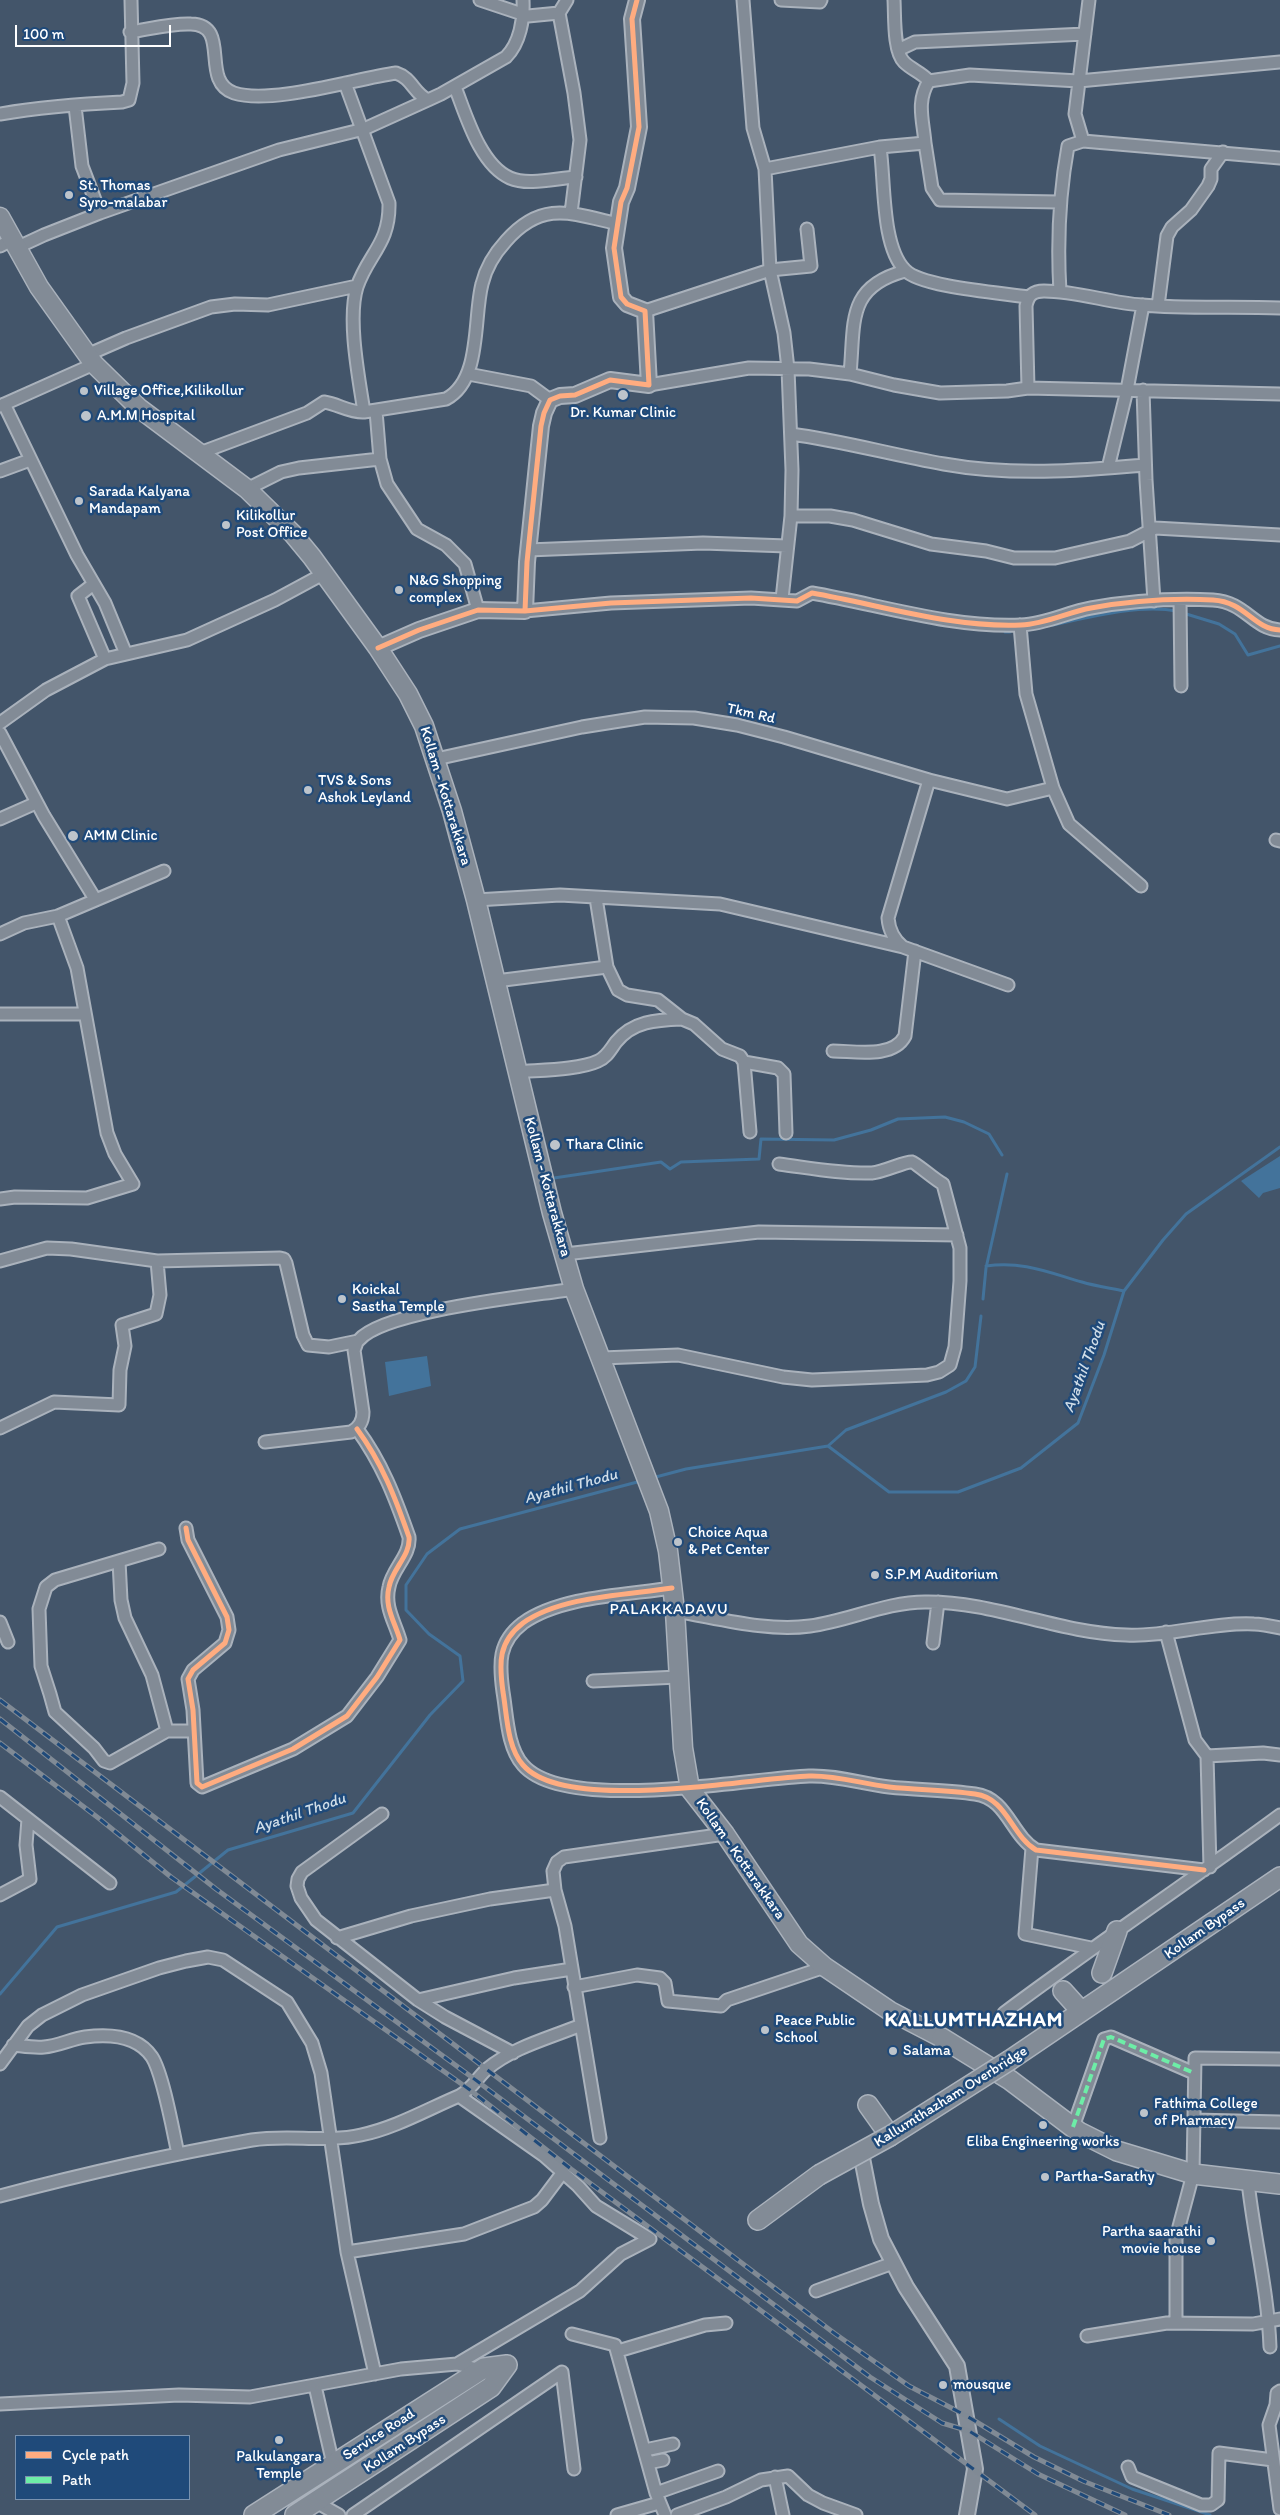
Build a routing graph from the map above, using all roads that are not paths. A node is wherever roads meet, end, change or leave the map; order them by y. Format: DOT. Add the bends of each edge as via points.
graph roads {
  1 [pos="131,0"];
  2 [pos="480,0"];
  3 [pos="523,0"];
  4 [pos="567,0"];
  5 [pos="637,0"];
  6 [pos="743,0"];
  7 [pos="781,0"];
  8 [pos="821,0"];
  9 [pos="894,0"];
  10 [pos="1089,0"];
  11 [pos="558,13"];
  12 [pos="524,14"];
  13 [pos="130,32"];
  14 [pos="1085,34"];
  15 [pos="898,50"];
  16 [pos="1280,62"];
  17 [pos="929,81"];
  18 [pos="1079,81"];
  19 [pos="345,83"];
  20 [pos="455,87"];
  21 [pos="428,100"];
  22 [pos="75,106"];
  23 [pos="0,114"];
  24 [pos="364,129"];
  25 [pos="1083,141"];
  26 [pos="925,143"];
  27 [pos="880,147"];
  28 [pos="1222,152"];
  29 [pos="1280,158"];
  30 [pos="765,170"];
  31 [pos="576,177"];
  32 [pos="1060,202"];
  33 [pos="100,213"];
  34 [pos="571,213"];
  35 [pos="0,217"];
  36 [pos="618,224"];
  37 [pos="807,229"];
  38 [pos="9,245"];
  39 [pos="770,270"];
  40 [pos="905,271"];
  41 [pos="357,286"];
  42 [pos="1060,292"];
  43 [pos="1028,297"];
  44 [pos="1143,306"];
  45 [pos="1158,306"];
  46 [pos="1280,308"];
  47 [pos="645,311"];
  48 [pos="91,360"];
  49 [pos="788,369"];
  50 [pos="468,374"];
  51 [pos="850,374"];
  52 [pos="649,386"];
  53 [pos="1028,388"];
  54 [pos="1128,390"];
  55 [pos="1142,390"];
  56 [pos="1280,394"];
  57 [pos="550,400"];
  58 [pos="2,405"];
  59 [pos="370,412"];
  60 [pos="791,434"];
  61 [pos="197,454"];
  62 [pos="380,459"];
  63 [pos="30,460"];
  64 [pos="1145,465"];
  65 [pos="1108,468"];
  66 [pos="0,471"];
  67 [pos="247,489"];
  68 [pos="791,516"];
  69 [pos="1149,532"];
  70 [pos="1280,535"];
  71 [pos="787,546"];
  72 [pos="528,550"];
  73 [pos="325,573"];
  74 [pos="91,586"];
  75 [pos="782,599"];
  76 [pos="1180,600"];
  77 [pos="1154,601"];
  78 [pos="478,610"];
  79 [pos="525,610"];
  80 [pos="1020,625"];
  81 [pos="1280,630"];
  82 [pos="378,648"];
  83 [pos="126,654"];
  84 [pos="105,659"];
  85 [pos="1181,686"];
  86 [pos="0,723"];
  87 [pos="0,732"];
  88 [pos="436,759"];
  89 [pos="929,780"];
  90 [pos="1053,788"];
  91 [pos="36,803"];
  92 [pos="0,819"];
  93 [pos="164,871"];
  94 [pos="1141,886"];
  95 [pos="596,898"];
  96 [pos="95,899"];
  97 [pos="476,900"];
  98 [pos="58,916"];
  99 [pos="0,934"];
  100 [pos="903,947"];
  101 [pos="915,951"];
  102 [pos="607,967"];
  103 [pos="496,981"];
  104 [pos="1008,985"];
  105 [pos="0,1014"];
  106 [pos="85,1014"];
  107 [pos="682,1019"];
  108 [pos="833,1051"];
  109 [pos="744,1062"];
  110 [pos="517,1072"];
  111 [pos="750,1132"];
  112 [pos="786,1133"];
  113 [pos="779,1164"];
  114 [pos="0,1199"];
  115 [pos="957,1235"];
  116 [pos="564,1254"];
  117 [pos="0,1261"];
  118 [pos="157,1261"];
  119 [pos="574,1289"];
  120 [pos="358,1341"];
  121 [pos="602,1358"];
  122 [pos="0,1428"];
  123 [pos="357,1429"];
  124 [pos="265,1442"];
  125 [pos="186,1528"];
  126 [pos="159,1548"];
  127 [pos="119,1561"];
  128 [pos="672,1588"];
  129 [pos="938,1602"];
  130 [pos="675,1611"];
  131 [pos="0,1622"];
  132 [pos="1280,1628"];
  133 [pos="1166,1632"];
  134 [pos="8,1642"];
  135 [pos="933,1643"];
  136 [pos="678,1678"];
  137 [pos="593,1681"];
  138 [pos="167,1731"];
  139 [pos="192,1731"];
  140 [pos="1280,1755"];
  141 [pos="1207,1756"];
  142 [pos="690,1789"];
  143 [pos="0,1797"];
  144 [pos="382,1814"];
  145 [pos="1280,1815"];
  146 [pos="28,1819"];
  147 [pos="725,1834"];
  148 [pos="1032,1848"];
  149 [pos="1207,1869"];
  150 [pos="1280,1877"];
  151 [pos="110,1884"];
  152 [pos="555,1890"];
  153 [pos="0,1895"];
  154 [pos="1117,1931"];
  155 [pos="337,1938"];
  156 [pos="1091,1948"];
  157 [pos="824,1967"];
  158 [pos="572,1970"];
  159 [pos="1102,1973"];
  160 [pos="1130,1980"];
  161 [pos="574,1987"];
  162 [pos="1063,1991"];
  163 [pos="418,2000"];
  164 [pos="1081,2011"];
  165 [pos="1004,2013"];
  166 [pos="581,2025"];
  167 [pos="942,2038"];
  168 [pos="13,2045"];
  169 [pos="512,2053"];
  170 [pos="1280,2059"];
  171 [pos="0,2064"];
  172 [pos="1194,2073"];
  173 [pos="459,2096"];
  174 [pos="868,2104"];
  175 [pos="1194,2120"];
  176 [pos="1280,2122"];
  177 [pos="1073,2127"];
  178 [pos="890,2136"];
  179 [pos="600,2138"];
  180 [pos="332,2139"];
  181 [pos="861,2153"];
  182 [pos="178,2154"];
  183 [pos="563,2172"];
  184 [pos="1193,2174"];
  185 [pos="1248,2182"];
  186 [pos="1280,2184"];
  187 [pos="0,2196"];
  188 [pos="758,2220"];
  189 [pos="346,2252"];
  190 [pos="893,2263"];
  191 [pos="816,2291"];
  192 [pos="1274,2320"];
  193 [pos="726,2323"];
  194 [pos="1176,2323"];
  195 [pos="572,2334"];
  196 [pos="1087,2336"];
  197 [pos="1270,2347"];
  198 [pos="618,2351"];
  199 [pos="456,2364"];
  200 [pos="507,2365"];
  201 [pos="481,2370"];
  202 [pos="375,2374"];
  203 [pos="315,2386"];
  204 [pos="1280,2391"];
  205 [pos="0,2404"];
  206 [pos="673,2444"];
  207 [pos="645,2450"];
  208 [pos="662,2460"];
  209 [pos="1273,2460"];
  210 [pos="648,2462"];
  211 [pos="333,2464"];
  212 [pos="1128,2467"];
  213 [pos="574,2470"];
  214 [pos="718,2471"];
  215 [pos="775,2477"];
  216 [pos="658,2498"];
  217 [pos="316,2502"];
  218 [pos="1280,2509"];
  219 [pos="254,2515"];
  220 [pos="294,2515"];
  221 [pos="339,2515"];
  222 [pos="353,2515"];
  223 [pos="618,2515"];
  224 [pos="665,2515"];
  225 [pos="677,2515"];
  226 [pos="783,2515"];
  227 [pos="856,2515"];
  228 [pos="967,2515"];
  1 -- 13 [label="street"];
  2 -- 12 [label="street"];
  3 -- 12 [label="street"];
  4 -- 11 [label="street"];
  5 -- 36 [label="street" via="632,18 639,127"];
  6 -- 30 [label="street" via="753,128"];
  7 -- 8 [label="street"];
  9 -- 15 [label="street"];
  10 -- 14 [label="street"];
  11 -- 12 [label="street"];
  11 -- 31 [label="street" via="580,140"];
  12 -- 20 [label="street" via="513,50"];
  13 -- 19 [label="street" via="190,24 208,29 213,40 220,84 242,95 298,92"];
  13 -- 22 [label="street" via="133,83 129,100"];
  14 -- 15 [label="street" via="915,42"];
  14 -- 18 [label="street"];
  15 -- 17 [label="street" via="902,60"];
  16 -- 18 [label="street"];
  17 -- 18 [label="street" via="970,75"];
  17 -- 26 [label="street" via="922,91 920,108"];
  18 -- 25 [label="street" via="1075,114"];
  19 -- 21 [label="street" via="396,73 404,76 422,98"];
  19 -- 24 [label="street"];
  20 -- 21 [label="street"];
  20 -- 31 [label="street" via="484,153 510,178 521,181"];
  21 -- 24 [label="street"];
  22 -- 23 [label="street" via="54,105"];
  22 -- 33 [label="street" via="82,166"];
  24 -- 33 [label="street" via="280,150"];
  24 -- 41 [label="street" via="385,189 389,219 385,234"];
  25 -- 28 [label="street"];
  25 -- 32 [label="street" via="1068,146"];
  26 -- 27 [label="street"];
  26 -- 32 [label="street" via="932,188 940,200"];
  27 -- 30 [label="street"];
  27 -- 40 [label="street" via="893,250"];
  28 -- 29 [label="street"];
  28 -- 45 [label="street" via="1211,168 1208,186 1192,210 1167,236"];
  30 -- 39 [label="street"];
  31 -- 34 [label="street"];
  32 -- 42 [label="street" via="1057,247"];
  33 -- 38 [label="street"];
  34 -- 36 [label="street"];
  34 -- 50 [label="street" via="538,215 528,220 509,237 489,264 482,285"];
  35 -- 38 [label="main road, Kollam - Kottarakkara"];
  36 -- 47 [label="street" via="614,248 621,296 627,304"];
  37 -- 39 [label="street" via="811,266"];
  38 -- 48 [label="main road, Kollam - Kottarakkara"];
  39 -- 47 [label="street"];
  39 -- 49 [label="street" via="784,333"];
  40 -- 43 [label="street" via="935,284"];
  40 -- 51 [label="street" via="884,276 872,284 861,298"];
  41 -- 48 [label="street" via="268,305 212,307 126,338"];
  41 -- 59 [label="street" via="354,303 356,354"];
  42 -- 43 [label="street" via="1043,290"];
  42 -- 44 [label="street"];
  43 -- 53 [label="street"];
  44 -- 45 [label="street"];
  44 -- 54 [label="street"];
  45 -- 46 [label="street"];
  47 -- 52 [label="street"];
  48 -- 58 [label="street"];
  48 -- 61 [label="main road, Kollam - Kottarakkara" via="138,408"];
  49 -- 51 [label="street"];
  49 -- 52 [label="street" via="749,368"];
  49 -- 60 [label="street"];
  50 -- 57 [label="street" via="531,386"];
  50 -- 59 [label="street" via="455,395 446,400"];
  51 -- 53 [label="street" via="940,393"];
  52 -- 57 [label="street" via="610,380 575,395"];
  53 -- 54 [label="street"];
  54 -- 55 [label="street"];
  54 -- 65 [label="street"];
  55 -- 56 [label="street"];
  55 -- 64 [label="street"];
  57 -- 72 [label="street" via="541,426"];
  58 -- 63 [label="street"];
  59 -- 61 [label="street" via="355,413 338,404 324,402 307,413"];
  59 -- 62 [label="street"];
  60 -- 65 [label="street" via="853,443 944,464 1042,473"];
  60 -- 68 [label="street"];
  61 -- 67 [label="main road, Kollam - Kottarakkara"];
  62 -- 67 [label="street" via="290,470"];
  62 -- 78 [label="street" via="387,484 417,529 446,545 465,564"];
  63 -- 66 [label="street"];
  63 -- 83 [label="street" via="105,604"];
  64 -- 65 [label="street"];
  64 -- 69 [label="street"];
  67 -- 73 [label="main road, Kollam - Kottarakkara" via="293,534"];
  68 -- 69 [label="street" via="830,516 853,520 931,544 1014,558 1055,558 1130,541"];
  68 -- 71 [label="street"];
  69 -- 70 [label="street" via="1155,528 1177,528"];
  69 -- 77 [label="street"];
  71 -- 72 [label="street" via="702,543"];
  71 -- 75 [label="street"];
  72 -- 79 [label="street"];
  73 -- 82 [label="main road, Kollam - Kottarakkara"];
  73 -- 83 [label="street" via="188,640"];
  74 -- 84 [label="street" via="78,596"];
  75 -- 79 [label="street" via="611,602"];
  75 -- 80 [label="street" via="797,601 812,593 915,614 982,624"];
  76 -- 77 [label="street"];
  76 -- 81 [label="street" via="1229,602 1267,628"];
  76 -- 85 [label="street"];
  77 -- 80 [label="street" via="1091,608 1041,623"];
  78 -- 79 [label="street"];
  78 -- 82 [label="street"];
  80 -- 90 [label="street" via="1026,694"];
  82 -- 88 [label="main road, Kollam - Kottarakkara" via="408,694"];
  83 -- 84 [label="street"];
  84 -- 86 [label="street" via="46,690"];
  87 -- 91 [label="street"];
  88 -- 89 [label="street, Tkm Rd" via="582,727 645,717 694,718 784,737"];
  88 -- 97 [label="main road, Kollam - Kottarakkara"];
  89 -- 90 [label="street, Tkm Rd" via="1008,799"];
  89 -- 100 [label="street" via="888,918 892,936"];
  90 -- 94 [label="street" via="1069,824"];
  91 -- 92 [label="street"];
  91 -- 96 [label="street"];
  93 -- 96 [label="street"];
  95 -- 97 [label="street" via="560,895"];
  95 -- 100 [label="street" via="720,904"];
  95 -- 102 [label="street"];
  96 -- 98 [label="street"];
  97 -- 103 [label="main road, Kollam - Kottarakkara"];
  98 -- 99 [label="street" via="24,923"];
  98 -- 106 [label="street" via="77,968"];
  100 -- 101 [label="street"];
  101 -- 104 [label="street"];
  101 -- 108 [label="street" via="905,1036 901,1043 878,1051"];
  102 -- 103 [label="street"];
  102 -- 107 [label="street" via="618,990 627,995 658,1000"];
  103 -- 110 [label="main road, Kollam - Kottarakkara"];
  105 -- 106 [label="street"];
  106 -- 114 [label="street" via="107,1133 133,1184 87,1198"];
  107 -- 109 [label="street" via="694,1024 722,1049 740,1056"];
  107 -- 110 [label="street" via="640,1024 625,1032 607,1055 586,1065"];
  109 -- 111 [label="street"];
  109 -- 112 [label="street" via="778,1068 784,1074"];
  110 -- 116 [label="main road, Kollam - Kottarakkara"];
  113 -- 115 [label="street" via="872,1173 915,1163 930,1178 943,1184"];
  115 -- 116 [label="street" via="759,1232"];
  115 -- 121 [label="street" via="960,1281 955,1347 950,1365 939,1372 812,1380 678,1355"];
  116 -- 119 [label="main road, Kollam - Kottarakkara"];
  117 -- 118 [label="street" via="55,1248"];
  118 -- 120 [label="street" via="284,1259 308,1345 329,1347"];
  118 -- 122 [label="street" via="160,1295 156,1314 122,1325 125,1346 120,1370 119,1406 54,1402"];
  119 -- 120 [label="street" via="428,1312 389,1323"];
  119 -- 121 [label="main road, Kollam - Kottarakkara"];
  120 -- 123 [label="street" via="354,1350 363,1418"];
  121 -- 128 [label="main road, Kollam - Kottarakkara" via="659,1511"];
  123 -- 124 [label="street"];
  123 -- 139 [label="street" via="385,1473 409,1537 410,1545 389,1586 390,1617 400,1640 399,1646 392,1651 347,1716 293,1749 244,1772 224,1776 211,1786 202,1787 197,1783"];
  125 -- 139 [label="street" via="188,1540 228,1617 229,1630 225,1643 193,1670 188,1680 193,1710"];
  126 -- 127 [label="street"];
  127 -- 138 [label="street" via="125,1618 152,1675"];
  127 -- 138 [label="street" via="55,1580 46,1587 39,1609 43,1673 55,1712 104,1761 117,1759"];
  128 -- 130 [label="main road, Kollam - Kottarakkara"];
  128 -- 142 [label="street" via="588,1599 540,1614 514,1630 503,1645 500,1669 512,1742 524,1766 542,1778 592,1790"];
  129 -- 130 [label="street" via="912,1603 833,1623 807,1626 769,1625"];
  129 -- 133 [label="street" via="1013,1614 1071,1629 1126,1636"];
  129 -- 135 [label="street"];
  130 -- 136 [label="main road, Kollam - Kottarakkara"];
  131 -- 134 [label="street"];
  132 -- 133 [label="street" via="1254,1624"];
  133 -- 141 [label="street" via="1195,1740"];
  136 -- 137 [label="street"];
  136 -- 142 [label="main road, Kollam - Kottarakkara" via="682,1748"];
  138 -- 139 [label="street"];
  140 -- 141 [label="street" via="1263,1752"];
  141 -- 149 [label="street"];
  142 -- 147 [label="main road, Kollam - Kottarakkara"];
  142 -- 148 [label="street" via="832,1776 888,1786 978,1794 995,1802 1010,1817"];
  143 -- 146 [label="street"];
  144 -- 155 [label="street" via="302,1872 298,1879 297,1886 306,1906 316,1920"];
  145 -- 149 [label="street"];
  146 -- 151 [label="street"];
  146 -- 153 [label="street" via="26,1845 30,1879"];
  147 -- 152 [label="street" via="564,1857 553,1871"];
  147 -- 157 [label="main road, Kollam - Kottarakkara" via="799,1944"];
  148 -- 149 [label="street"];
  148 -- 156 [label="street" via="1025,1934"];
  149 -- 154 [label="street"];
  150 -- 160 [label="highway, Kollam Bypass"];
  152 -- 155 [label="street" via="490,1899 411,1916"];
  152 -- 158 [label="street"];
  154 -- 156 [label="street"];
  154 -- 159 [label="highway"];
  155 -- 163 [label="street"];
  156 -- 165 [label="street"];
  157 -- 161 [label="street" via="728,2000 721,2006 668,2001 665,1983 660,1978 638,1974"];
  157 -- 167 [label="main road, Kollam - Kottarakkara" via="890,2011"];
  158 -- 161 [label="street"];
  158 -- 163 [label="street" via="514,1978"];
  160 -- 164 [label="highway, Kallumthazham Overbridge"];
  161 -- 166 [label="street"];
  162 -- 164 [label="highway"];
  163 -- 169 [label="street"];
  164 -- 178 [label="highway, Kallumthazham Overbridge, bridge"];
  166 -- 169 [label="street"];
  166 -- 179 [label="street"];
  167 -- 177 [label="highway" via="1010,2080"];
  168 -- 171 [label="street"];
  168 -- 180 [label="street" via="42,2015 82,1995 186,1961 208,1957 223,1960 287,2002 306,2032 319,2065"];
  168 -- 182 [label="street" via="42,2048 98,2036 121,2036 136,2043 151,2057 159,2076"];
  169 -- 173 [label="street" via="487,2069 470,2090"];
  170 -- 172 [label="street" via="1195,2058"];
  172 -- 175 [label="street"];
  172 -- 177 [label="street" via="1111,2037 1104,2039"];
  173 -- 180 [label="street" via="388,2128"];
  173 -- 183 [label="street" via="516,2134"];
  174 -- 178 [label="highway"];
  175 -- 176 [label="street"];
  175 -- 184 [label="street"];
  177 -- 184 [label="highway" via="1117,2151"];
  178 -- 181 [label="highway, Kallumthazham Overbridge, bridge"];
  180 -- 182 [label="street" via="268,2138"];
  180 -- 189 [label="street"];
  181 -- 188 [label="highway, Kallumthazham Overbridge, bridge" via="819,2174"];
  181 -- 190 [label="street" via="876,2223"];
  182 -- 187 [label="street"];
  183 -- 189 [label="street" via="534,2207 464,2234"];
  183 -- 199 [label="street" via="596,2206 650,2239 621,2254 580,2291"];
  184 -- 185 [label="highway"];
  184 -- 194 [label="street" via="1176,2238"];
  185 -- 186 [label="highway"];
  185 -- 192 [label="street" via="1255,2236"];
  189 -- 202 [label="street"];
  190 -- 191 [label="street"];
  190 -- 228 [label="street" via="957,2366 975,2469"];
  192 -- 194 [label="street" via="1253,2324"];
  192 -- 197 [label="street"];
  193 -- 198 [label="street" via="705,2325"];
  194 -- 196 [label="street"];
  195 -- 198 [label="street" via="615,2344"];
  198 -- 207 [label="street"];
  199 -- 201 [label="street"];
  199 -- 202 [label="street"];
  200 -- 201 [label="highway, Service Road"];
  200 -- 217 [label="highway, Kollam Bypass" via="491,2387"];
  201 -- 211 [label="highway, Service Road"];
  202 -- 203 [label="street"];
  203 -- 205 [label="street" via="250,2396 179,2395"];
  203 -- 211 [label="street"];
  204 -- 209 [label="street" via="1270,2419"];
  206 -- 207 [label="street"];
  207 -- 210 [label="street"];
  208 -- 210 [label="street"];
  209 -- 212 [label="street" via="1219,2453 1218,2500 1201,2505 1132,2477"];
  209 -- 218 [label="street"];
  210 -- 216 [label="street"];
  211 -- 219 [label="highway, Service Road"];
  213 -- 222 [label="street" via="562,2372"];
  214 -- 216 [label="street"];
  215 -- 225 [label="street"];
  215 -- 226 [label="street"];
  215 -- 227 [label="street" via="788,2476 815,2499"];
  216 -- 223 [label="street"];
  216 -- 224 [label="street"];
  217 -- 220 [label="highway, Kollam Bypass"];
  217 -- 221 [label="street"];
}
